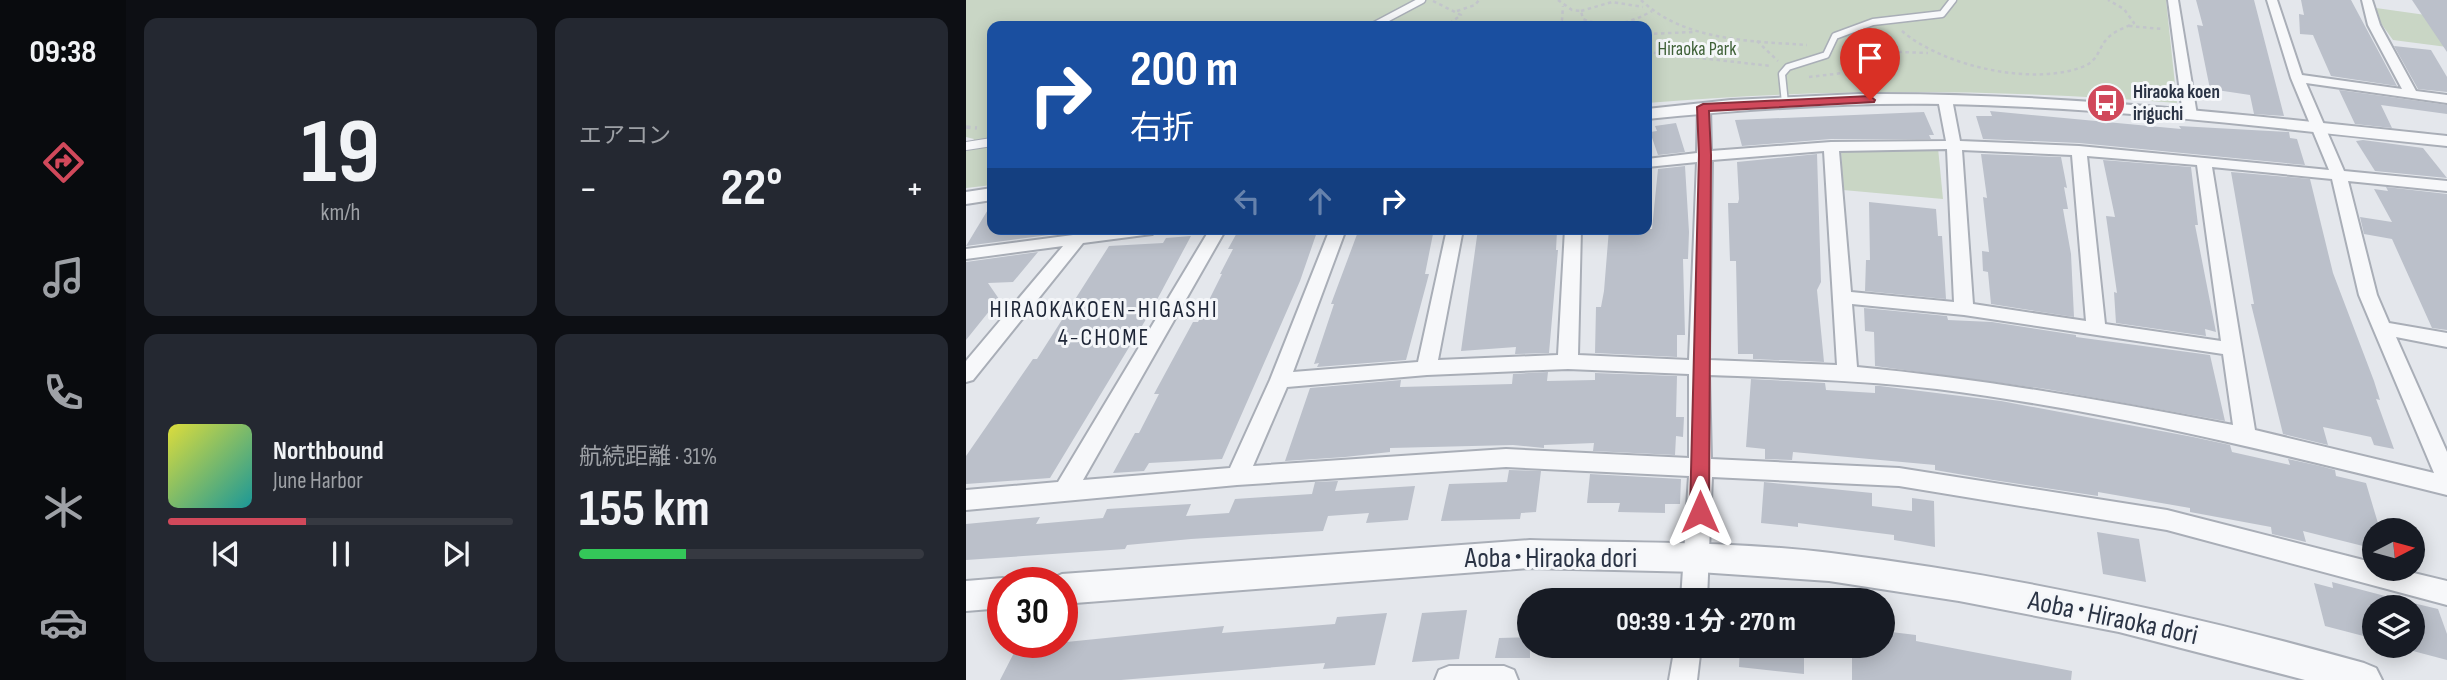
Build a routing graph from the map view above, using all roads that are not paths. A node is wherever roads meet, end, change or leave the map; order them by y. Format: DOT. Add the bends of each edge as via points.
graph roads {
  1 [pos="1422,0"];
  2 [pos="1953,0"];
  3 [pos="2174,0"];
  4 [pos="2272,0"];
  5 [pos="2367,0"];
  6 [pos="1382,21"];
  7 [pos="2297,78"];
  8 [pos="2411,94"];
  9 [pos="1945,99"];
  10 [pos="2447,99"];
  11 [pos="1785,103"];
  12 [pos="1703,107"];
  13 [pos="1652,113"];
  14 [pos="2190,115"];
  15 [pos="2316,128"];
  16 [pos="2447,141"];
  17 [pos="987,143"];
  18 [pos="1954,145"];
  19 [pos="966,146"];
  20 [pos="1831,146"];
  21 [pos="2079,150"];
  22 [pos="1705,155"];
  23 [pos="1652,162"];
  24 [pos="2204,162"];
  25 [pos="2339,176"];
  26 [pos="2447,186"];
  27 [pos="987,195"];
  28 [pos="966,198"];
  29 [pos="1077,235"];
  30 [pos="1082,235"];
  31 [pos="1214,235"];
  32 [pos="1336,235"];
  33 [pos="1454,235"];
  34 [pos="1573,235"];
  35 [pos="966,254"];
  36 [pos="1841,297"];
  37 [pos="1964,309"];
  38 [pos="2096,327"];
  39 [pos="2382,328"];
  40 [pos="2447,340"];
  41 [pos="2232,349"];
  42 [pos="1568,362"];
  43 [pos="1427,368"];
  44 [pos="1699,368"];
  45 [pos="1848,373"];
  46 [pos="966,374"];
  47 [pos="1280,380"];
  48 [pos="2245,436"];
  49 [pos="1700,465"];
  50 [pos="1237,476"];
  51 [pos="2447,478"];
  52 [pos="2447,486"];
  53 [pos="1065,491"];
  54 [pos="966,500"];
  55 [pos="1699,558"];
  56 [pos="1078,588"];
  57 [pos="1695,588"];
  58 [pos="2447,593"];
  59 [pos="987,594"];
  60 [pos="966,596"];
  61 [pos="1686,658"];
  62 [pos="1449,680"];
  63 [pos="1504,680"];
  64 [pos="1683,680"];
  65 [pos="2364,680"];
  1 -- 6 [label="lane"];
  2 -- 11 [label="lane" via="1942,14 1854,27 1835,36 1826,55 1788,67 1781,82"];
  3 -- 14 [label="street"];
  4 -- 7 [label="street"];
  5 -- 8 [label="street" via="2374,25"];
  7 -- 8 [label="street"];
  7 -- 15 [label="street"];
  8 -- 10 [label="street"];
  9 -- 11 [label="street"];
  9 -- 14 [label="street"];
  9 -- 18 [label="street"];
  11 -- 12 [label="street"];
  12 -- 13 [label="street"];
  12 -- 22 [label="street"];
  14 -- 15 [label="street"];
  15 -- 16 [label="street"];
  15 -- 25 [label="street"];
  17 -- 19 [label="lane"];
  18 -- 20 [label="street"];
  18 -- 21 [label="street"];
  18 -- 37 [label="street"];
  20 -- 22 [label="street"];
  20 -- 36 [label="street"];
  21 -- 24 [label="street"];
  21 -- 38 [label="street"];
  22 -- 23 [label="street"];
  22 -- 44 [label="street"];
  24 -- 25 [label="street"];
  24 -- 41 [label="street"];
  25 -- 26 [label="street"];
  25 -- 39 [label="street" via="2368,295"];
  27 -- 28 [label="street"];
  29 -- 35 [label="street"];
  30 -- 46 [label="street"];
  31 -- 53 [label="street"];
  32 -- 47 [label="street"];
  33 -- 43 [label="street"];
  34 -- 42 [label="street"];
  36 -- 37 [label="street"];
  36 -- 45 [label="street"];
  37 -- 38 [label="street"];
  38 -- 41 [label="street"];
  39 -- 40 [label="street"];
  39 -- 51 [label="street"];
  41 -- 48 [label="street"];
  42 -- 43 [label="street"];
  42 -- 44 [label="street"];
  43 -- 47 [label="street"];
  44 -- 45 [label="street"];
  44 -- 49 [label="street"];
  45 -- 48 [label="street" via="1938,382"];
  47 -- 50 [label="street"];
  48 -- 52 [label="street"];
  49 -- 50 [label="street" via="1506,457"];
  49 -- 55 [label="street"];
  49 -- 58 [label="street" via="1899,477 2167,520"];
  50 -- 53 [label="street"];
  53 -- 54 [label="street"];
  55 -- 56 [label="street, Aoba･Hiraoka dori" via="1486,555"];
  55 -- 57 [label="street"];
  55 -- 65 [label="street, Aoba･Hiraoka dori" via="1829,567 1959,586 2119,617"];
  59 -- 60 [label="street"];
  61 -- 64 [label="street"];
  62 -- 63 [label="street"];
}
